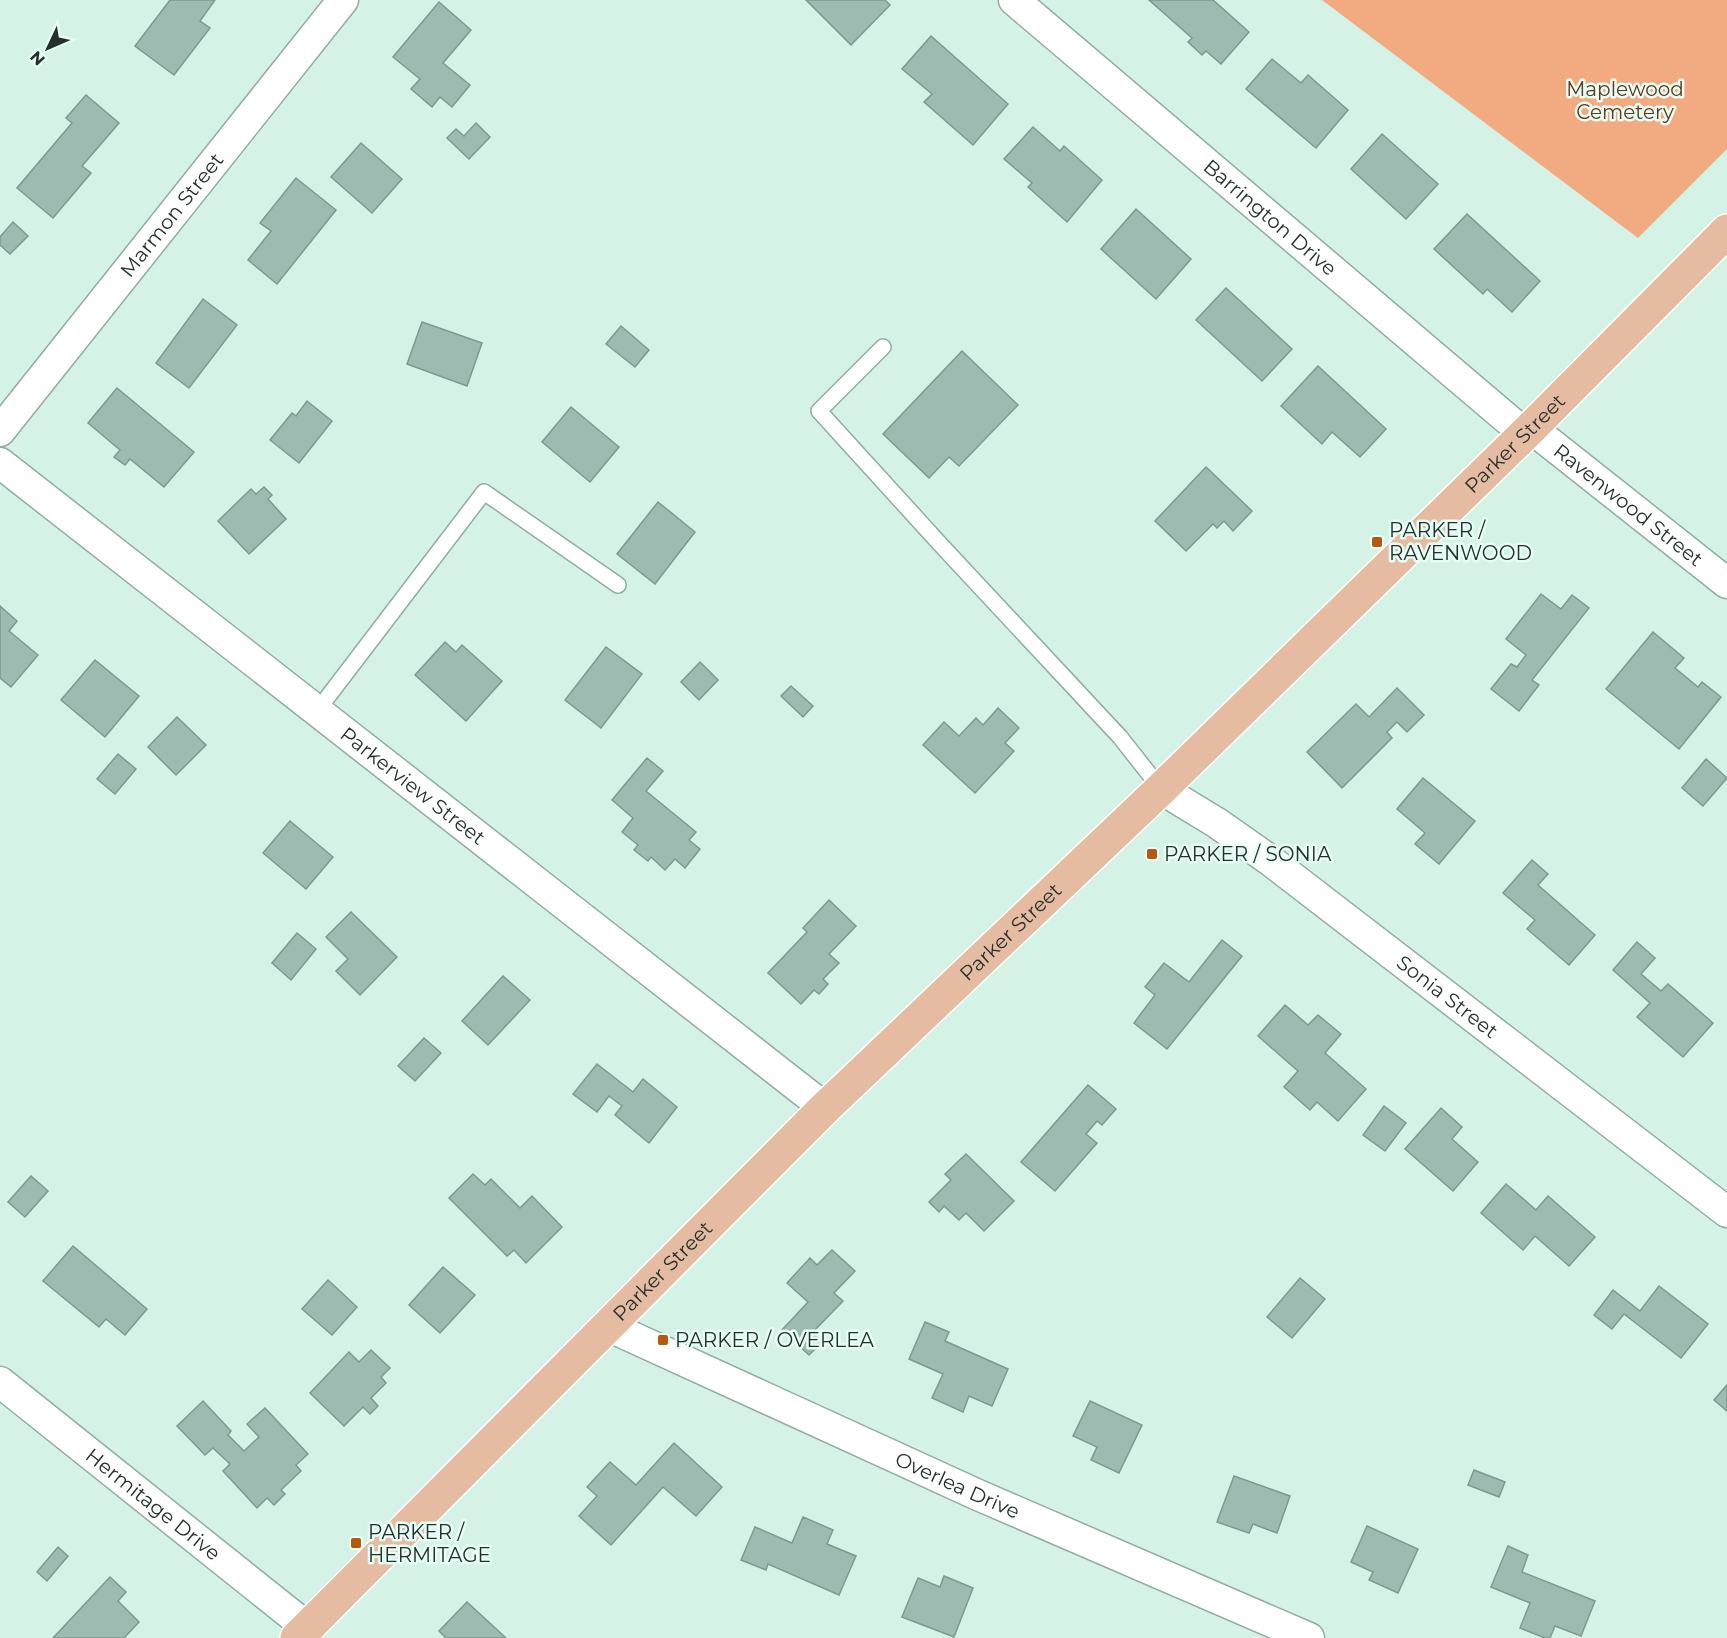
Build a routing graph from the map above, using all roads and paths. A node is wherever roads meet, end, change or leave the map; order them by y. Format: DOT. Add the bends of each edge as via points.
graph roads {
  1 [pos="343,0"];
  2 [pos="1014,0"];
  3 [pos="1727,231"];
  4 [pos="884,347"];
  5 [pos="0,430"];
  6 [pos="1528,431"];
  7 [pos="0,463"];
  8 [pos="1727,583"];
  9 [pos="618,585"];
  10 [pos="316,711"];
  11 [pos="1161,789"];
  12 [pos="825,1108"];
  13 [pos="1727,1212"];
  14 [pos="608,1326"];
  15 [pos="0,1382"];
  16 [pos="302,1633"];
  17 [pos="1309,1638"];
  1 -- 5 [label="street, Marmon Street"];
  2 -- 6 [label="street, Barrington Drive"];
  3 -- 6 [label="main road, Parker Street"];
  4 -- 11 [label="lane" via="819,411 1120,737"];
  6 -- 8 [label="street, Ravenwood Street"];
  6 -- 11 [label="main road, Parker Street"];
  7 -- 10 [label="street, Parkerview Street"];
  9 -- 10 [label="lane" via="484,492"];
  10 -- 12 [label="street, Parkerview Street"];
  11 -- 12 [label="main road, Parker Street"];
  11 -- 13 [label="street, Sonia Street" via="1271,861"];
  12 -- 14 [label="main road, Parker Street"];
  14 -- 16 [label="main road, Parker Street"];
  14 -- 17 [label="street, Overlea Drive" via="978,1495"];
  15 -- 16 [label="street, Hermitage Drive"];
}
